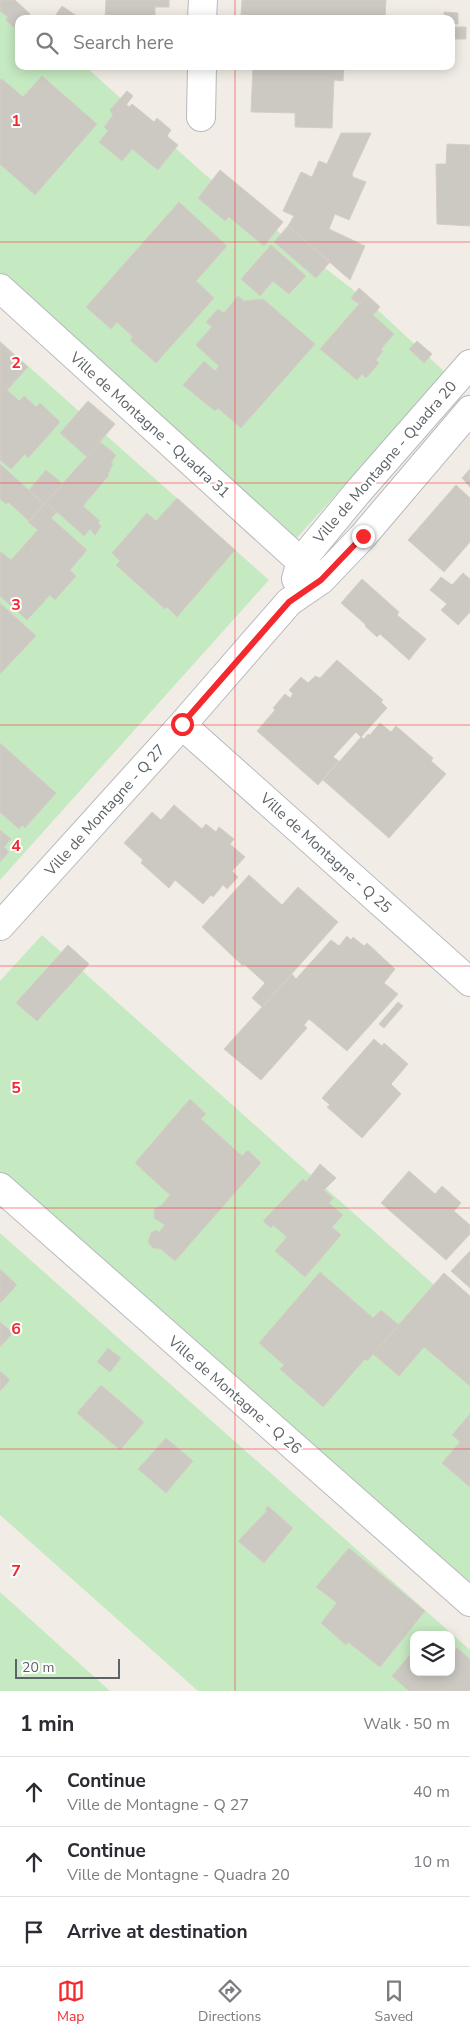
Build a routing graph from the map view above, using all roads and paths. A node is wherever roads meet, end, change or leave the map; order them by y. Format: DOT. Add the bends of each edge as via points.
graph roads {
  1 [pos="203,0"];
  2 [pos="202,15"];
  3 [pos="202,70"];
  4 [pos="201,117"];
  5 [pos="0,288"];
  6 [pos="470,364"];
  7 [pos="470,410"];
  8 [pos="301,561"];
  9 [pos="321,580"];
  10 [pos="289,602"];
  11 [pos="182,724"];
  12 [pos="0,926"];
  13 [pos="470,982"];
  14 [pos="0,1187"];
  15 [pos="470,1602"];
  1 -- 2 [label="street"];
  3 -- 4 [label="street"];
  5 -- 8 [label="street, Ville de Montagne - Quadra 31"];
  6 -- 8 [label="street, Ville de Montagne - Quadra 20" via="356,493"];
  7 -- 9 [label="street, Ville de Montagne - Quadra 20" via="363,536"];
  8 -- 9 [label="street, Ville de Montagne - Quadra 31"];
  8 -- 10 [label="street, Ville de Montagne - Q 27"];
  9 -- 10 [label="street, Ville de Montagne - Q 27"];
  10 -- 11 [label="street, Ville de Montagne - Q 27"];
  11 -- 12 [label="street, Ville de Montagne - Q 27"];
  11 -- 13 [label="street, Ville de Montagne - Q 25"];
  14 -- 15 [label="street, Ville de Montagne - Q 26"];
}
